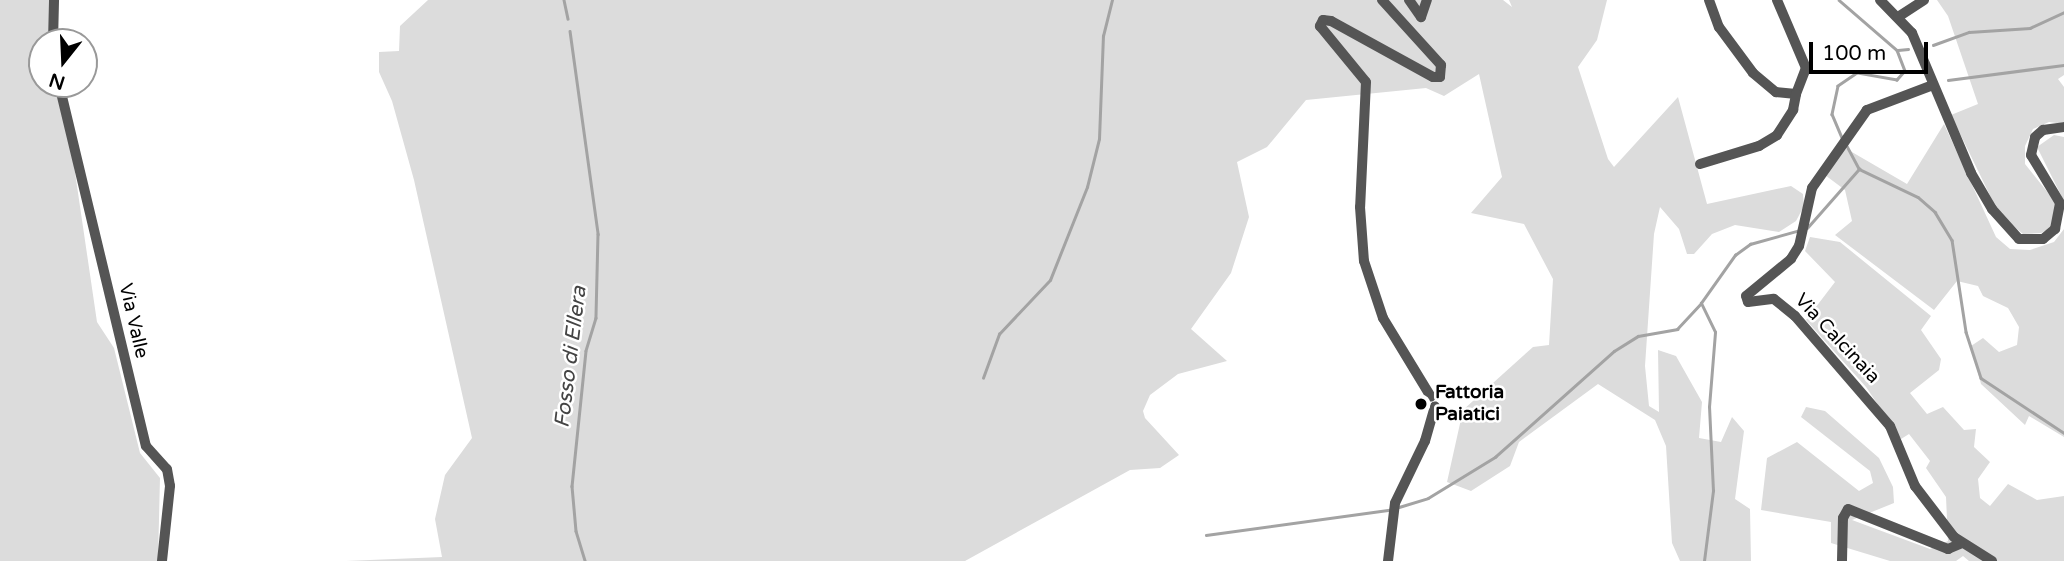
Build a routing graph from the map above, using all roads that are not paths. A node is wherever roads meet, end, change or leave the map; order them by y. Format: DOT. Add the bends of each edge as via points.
graph roads {
  1 [pos="54,0"];
  2 [pos="1382,0"];
  3 [pos="1409,0"];
  4 [pos="1427,0"];
  5 [pos="1709,0"];
  6 [pos="1777,0"];
  7 [pos="1881,0"];
  8 [pos="1924,0"];
  9 [pos="1898,17"];
  10 [pos="53,28"];
  11 [pos="1933,85"];
  12 [pos="1796,94"];
  13 [pos="62,98"];
  14 [pos="2064,127"];
  15 [pos="1700,164"];
  16 [pos="1960,544"];
  17 [pos="162,561"];
  18 [pos="1388,561"];
  19 [pos="1842,561"];
  20 [pos="1992,561"];
  1 -- 10 [label="street"];
  2 -- 18 [label="street" via="1441,65 1442,76 1434,78 1328,20 1320,26 1366,82 1360,207 1364,261 1383,318 1433,401 1421,451 1395,503"];
  3 -- 4 [label="street" via="1421,17"];
  5 -- 12 [label="street" via="1719,27 1753,73 1776,92"];
  6 -- 12 [label="street" via="1806,68"];
  7 -- 9 [label="street"];
  8 -- 9 [label="street"];
  9 -- 11 [label="street" via="1918,44"];
  11 -- 14 [label="street" via="1992,209 2010,233 2028,242 2043,239 2055,229 2061,214 2052,189 2033,164 2032,146 2043,130"];
  11 -- 16 [label="street, Via Calcinaia" via="1867,110 1812,188 1791,259 1749,290 1748,302 1774,299 1796,316 1890,426 1915,486"];
  12 -- 15 [label="street" via="1793,110 1777,135 1759,146"];
  13 -- 17 [label="street, Via Valle" via="146,446 167,469 170,486"];
  16 -- 19 [label="street, Via Calcinaia" via="1948,549 1848,509 1843,519"];
  16 -- 20 [label="street, Via Calcinaia"];
}
